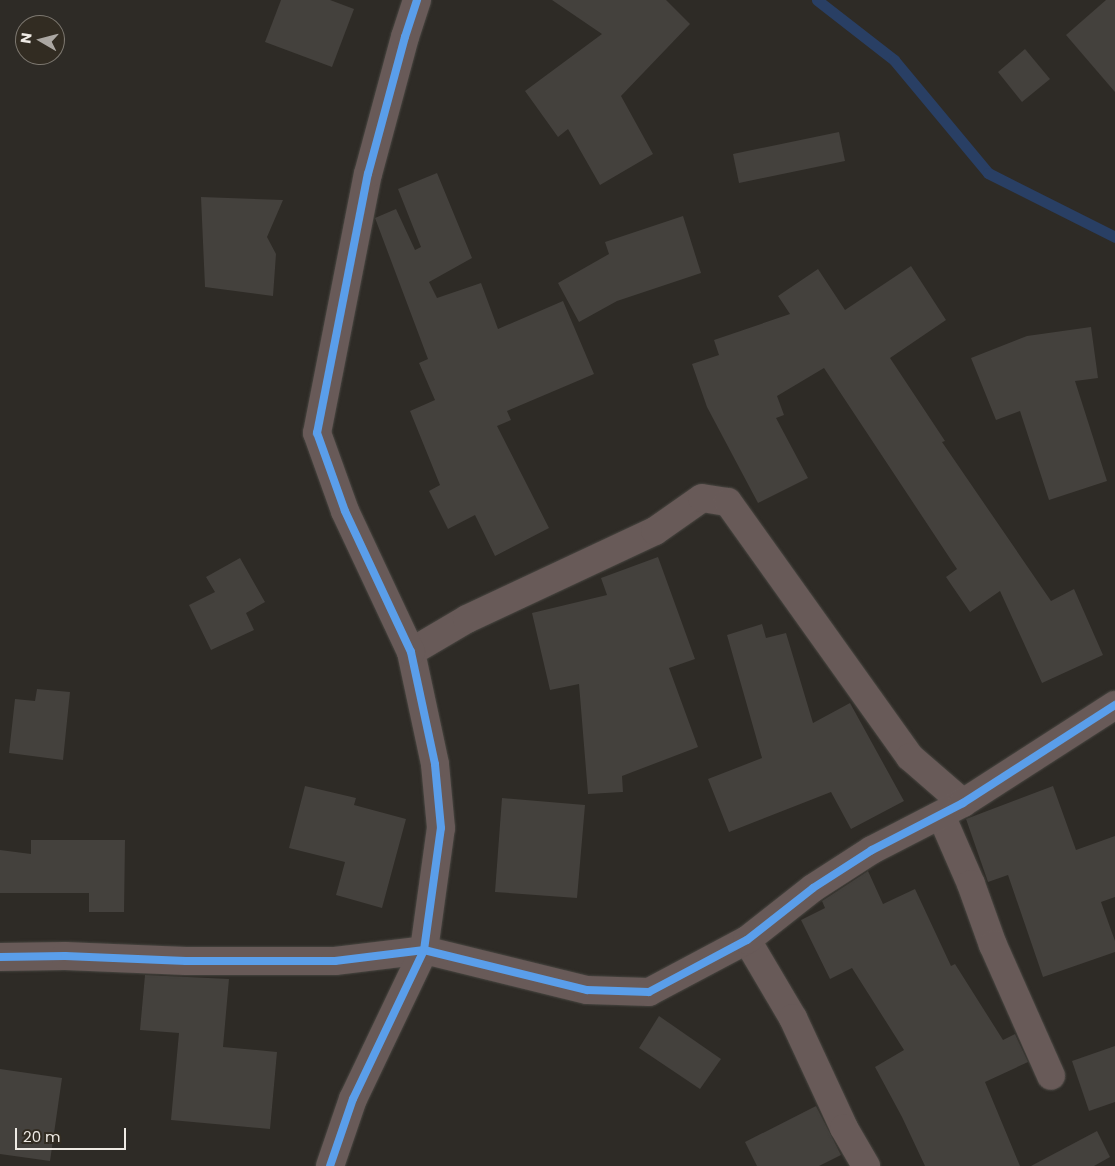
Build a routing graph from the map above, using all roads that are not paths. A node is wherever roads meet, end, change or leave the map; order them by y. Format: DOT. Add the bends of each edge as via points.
graph roads {
  1 [pos="417,0"];
  2 [pos="411,652"];
  3 [pos="1115,705"];
  4 [pos="952,809"];
  5 [pos="747,940"];
  6 [pos="424,950"];
  7 [pos="0,957"];
  8 [pos="1051,1076"];
  9 [pos="330,1166"];
  10 [pos="866,1166"];
  1 -- 2 [label="street" via="368,174 316,432 345,511"];
  2 -- 4 [label="street" via="467,619 655,531 702,498 728,502 910,757"];
  2 -- 6 [label="street" via="435,764 441,828"];
  3 -- 4 [label="street"];
  4 -- 5 [label="street" via="857,859 813,888"];
  4 -- 8 [label="street" via="971,884 993,945"];
  5 -- 6 [label="street" via="649,992 587,990"];
  5 -- 10 [label="street" via="793,1018 844,1128"];
  6 -- 7 [label="street" via="335,961"];
  6 -- 9 [label="street" via="353,1099"];
}
